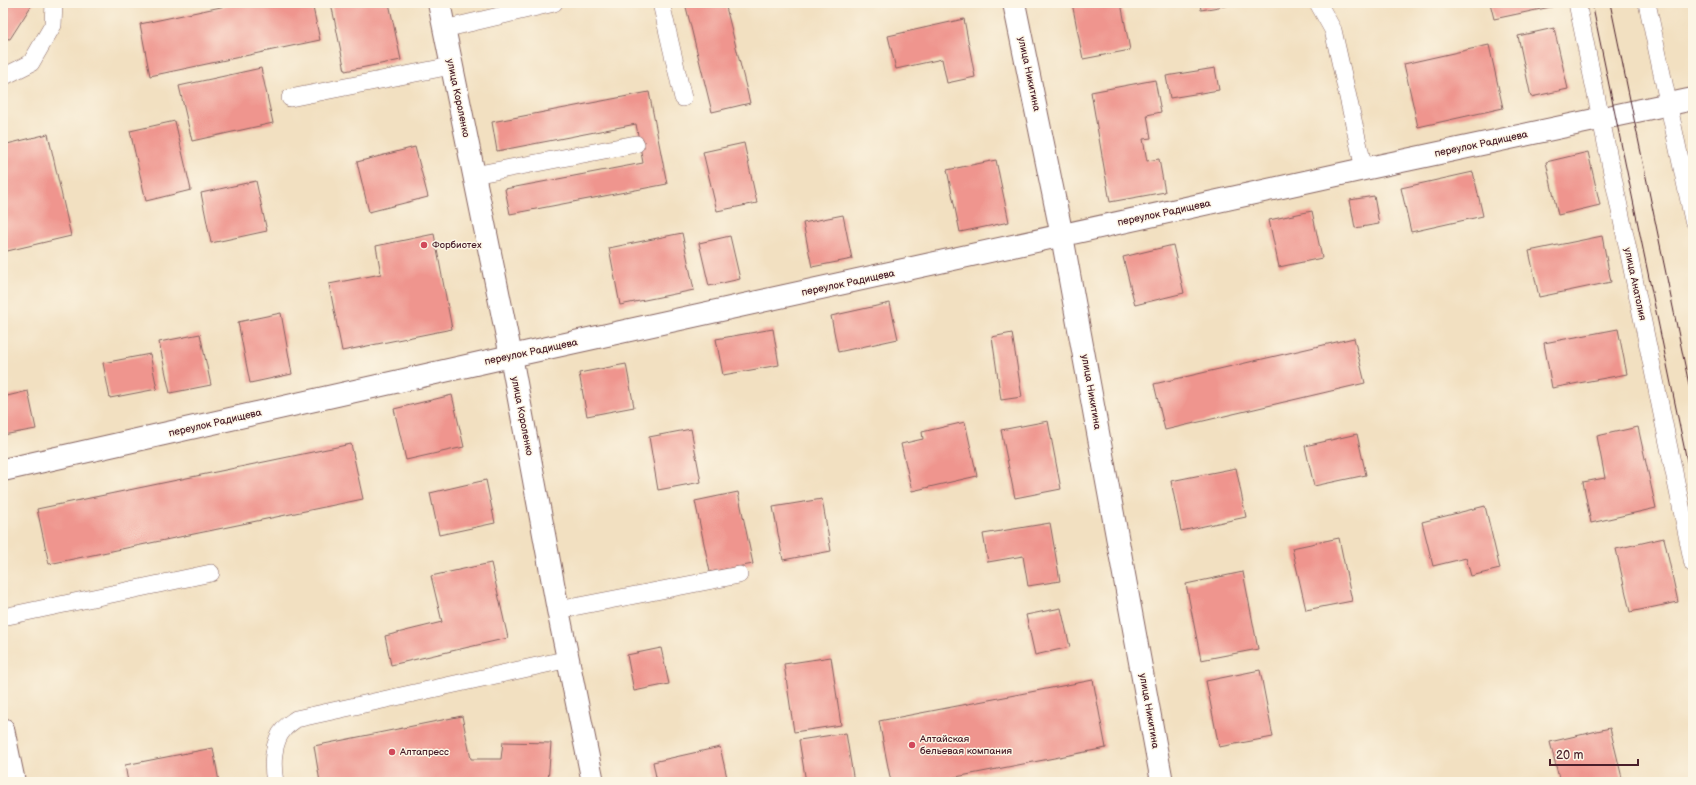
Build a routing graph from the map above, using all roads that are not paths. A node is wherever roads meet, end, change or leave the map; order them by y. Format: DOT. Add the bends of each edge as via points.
graph roads {
  1 [pos="54,3"];
  2 [pos="439,3"];
  3 [pos="554,3"];
  4 [pos="661,3"];
  5 [pos="1014,3"];
  6 [pos="1318,3"];
  7 [pos="1577,3"];
  8 [pos="1647,3"];
  9 [pos="444,29"];
  10 [pos="452,66"];
  11 [pos="3,77"];
  12 [pos="290,98"];
  13 [pos="683,98"];
  14 [pos="1693,99"];
  15 [pos="1668,104"];
  16 [pos="1601,120"];
  17 [pos="636,144"];
  18 [pos="1364,169"];
  19 [pos="474,175"];
  20 [pos="1693,220"];
  21 [pos="1062,236"];
  22 [pos="511,356"];
  23 [pos="3,470"];
  24 [pos="1693,564"];
  25 [pos="211,573"];
  26 [pos="739,575"];
  27 [pos="558,610"];
  28 [pos="3,617"];
  29 [pos="569,659"];
  30 [pos="3,729"];
  31 [pos="14,782"];
  32 [pos="275,782"];
  33 [pos="593,782"];
  34 [pos="1162,782"];
  1 -- 11 [label="lane" via="52,25 31,63"];
  2 -- 9 [label="street, улица Короленко"];
  3 -- 9 [label="lane"];
  4 -- 13 [label="lane"];
  5 -- 21 [label="street, улица Никитина"];
  6 -- 18 [label="lane" via="1333,30"];
  7 -- 16 [label="lane, улица Анатолия"];
  8 -- 15 [label="lane"];
  9 -- 10 [label="street, улица Короленко"];
  10 -- 12 [label="lane"];
  10 -- 19 [label="street, улица Короленко"];
  14 -- 15 [label="street, переулок Радищева"];
  15 -- 16 [label="street, переулок Радищева"];
  15 -- 20 [label="lane"];
  16 -- 18 [label="street, переулок Радищева"];
  16 -- 24 [label="lane, улица Анатолия"];
  17 -- 19 [label="lane"];
  18 -- 21 [label="street, переулок Радищева"];
  19 -- 22 [label="street, улица Короленко"];
  21 -- 22 [label="street, переулок Радищева"];
  21 -- 34 [label="street, улица Никитина"];
  22 -- 23 [label="street, переулок Радищева"];
  22 -- 27 [label="street, улица Короленко"];
  25 -- 28 [label="lane"];
  26 -- 27 [label="lane"];
  27 -- 29 [label="street, улица Короленко"];
  29 -- 32 [label="lane" via="296,719 284,729 278,739 274,765"];
  29 -- 33 [label="street, улица Короленко"];
  30 -- 31 [label="street"];
}
